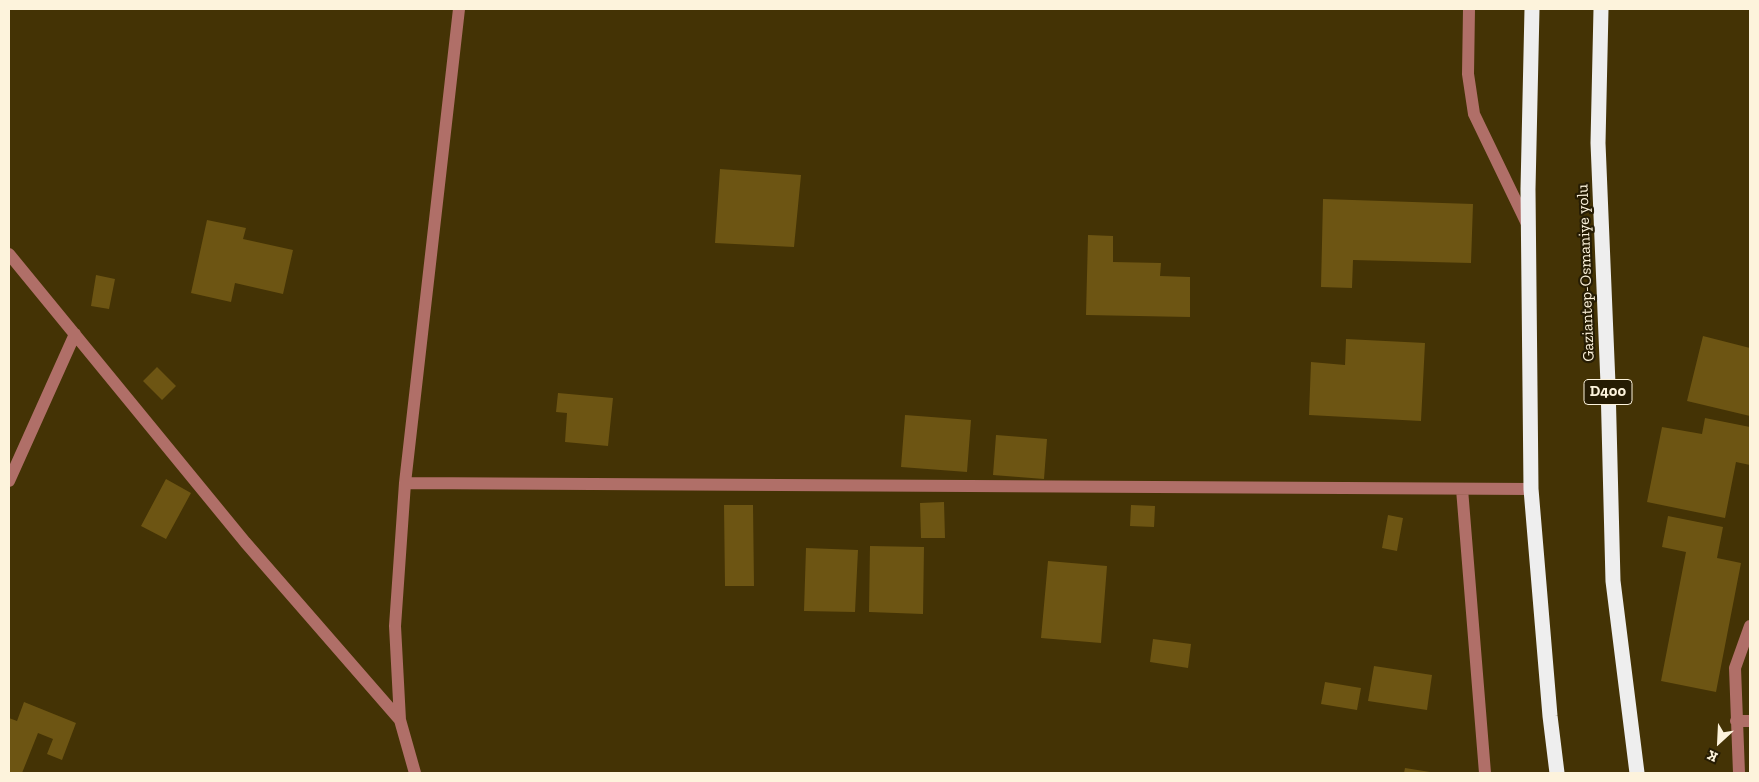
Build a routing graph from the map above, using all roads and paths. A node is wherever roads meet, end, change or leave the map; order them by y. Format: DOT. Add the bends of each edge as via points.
graph roads {
  1 [pos="459,9"];
  2 [pos="1468,9"];
  3 [pos="1532,9"];
  4 [pos="1601,9"];
  5 [pos="1529,229"];
  6 [pos="9,254"];
  7 [pos="75,334"];
  8 [pos="9,481"];
  9 [pos="405,483"];
  10 [pos="1462,489"];
  11 [pos="1531,489"];
  12 [pos="1750,626"];
  13 [pos="400,720"];
  14 [pos="1736,721"];
  15 [pos="1750,722"];
  16 [pos="415,773"];
  17 [pos="1485,773"];
  18 [pos="1557,773"];
  19 [pos="1637,773"];
  20 [pos="1739,773"];
  1 -- 9 [label="street"];
  2 -- 5 [label="street" via="1468,74 1474,114"];
  3 -- 5 [label="highway"];
  4 -- 19 [label="highway, Gaziantep-Osmaniye yolu / D400" via="1598,143 1613,581"];
  5 -- 11 [label="highway"];
  6 -- 7 [label="street"];
  7 -- 8 [label="street"];
  7 -- 13 [label="street" via="245,542"];
  9 -- 10 [label="street"];
  9 -- 13 [label="street" via="395,626"];
  10 -- 11 [label="street"];
  10 -- 17 [label="street"];
  11 -- 18 [label="highway"];
  12 -- 14 [label="street" via="1735,668"];
  13 -- 16 [label="street"];
  14 -- 15 [label="street"];
  14 -- 20 [label="street"];
}
